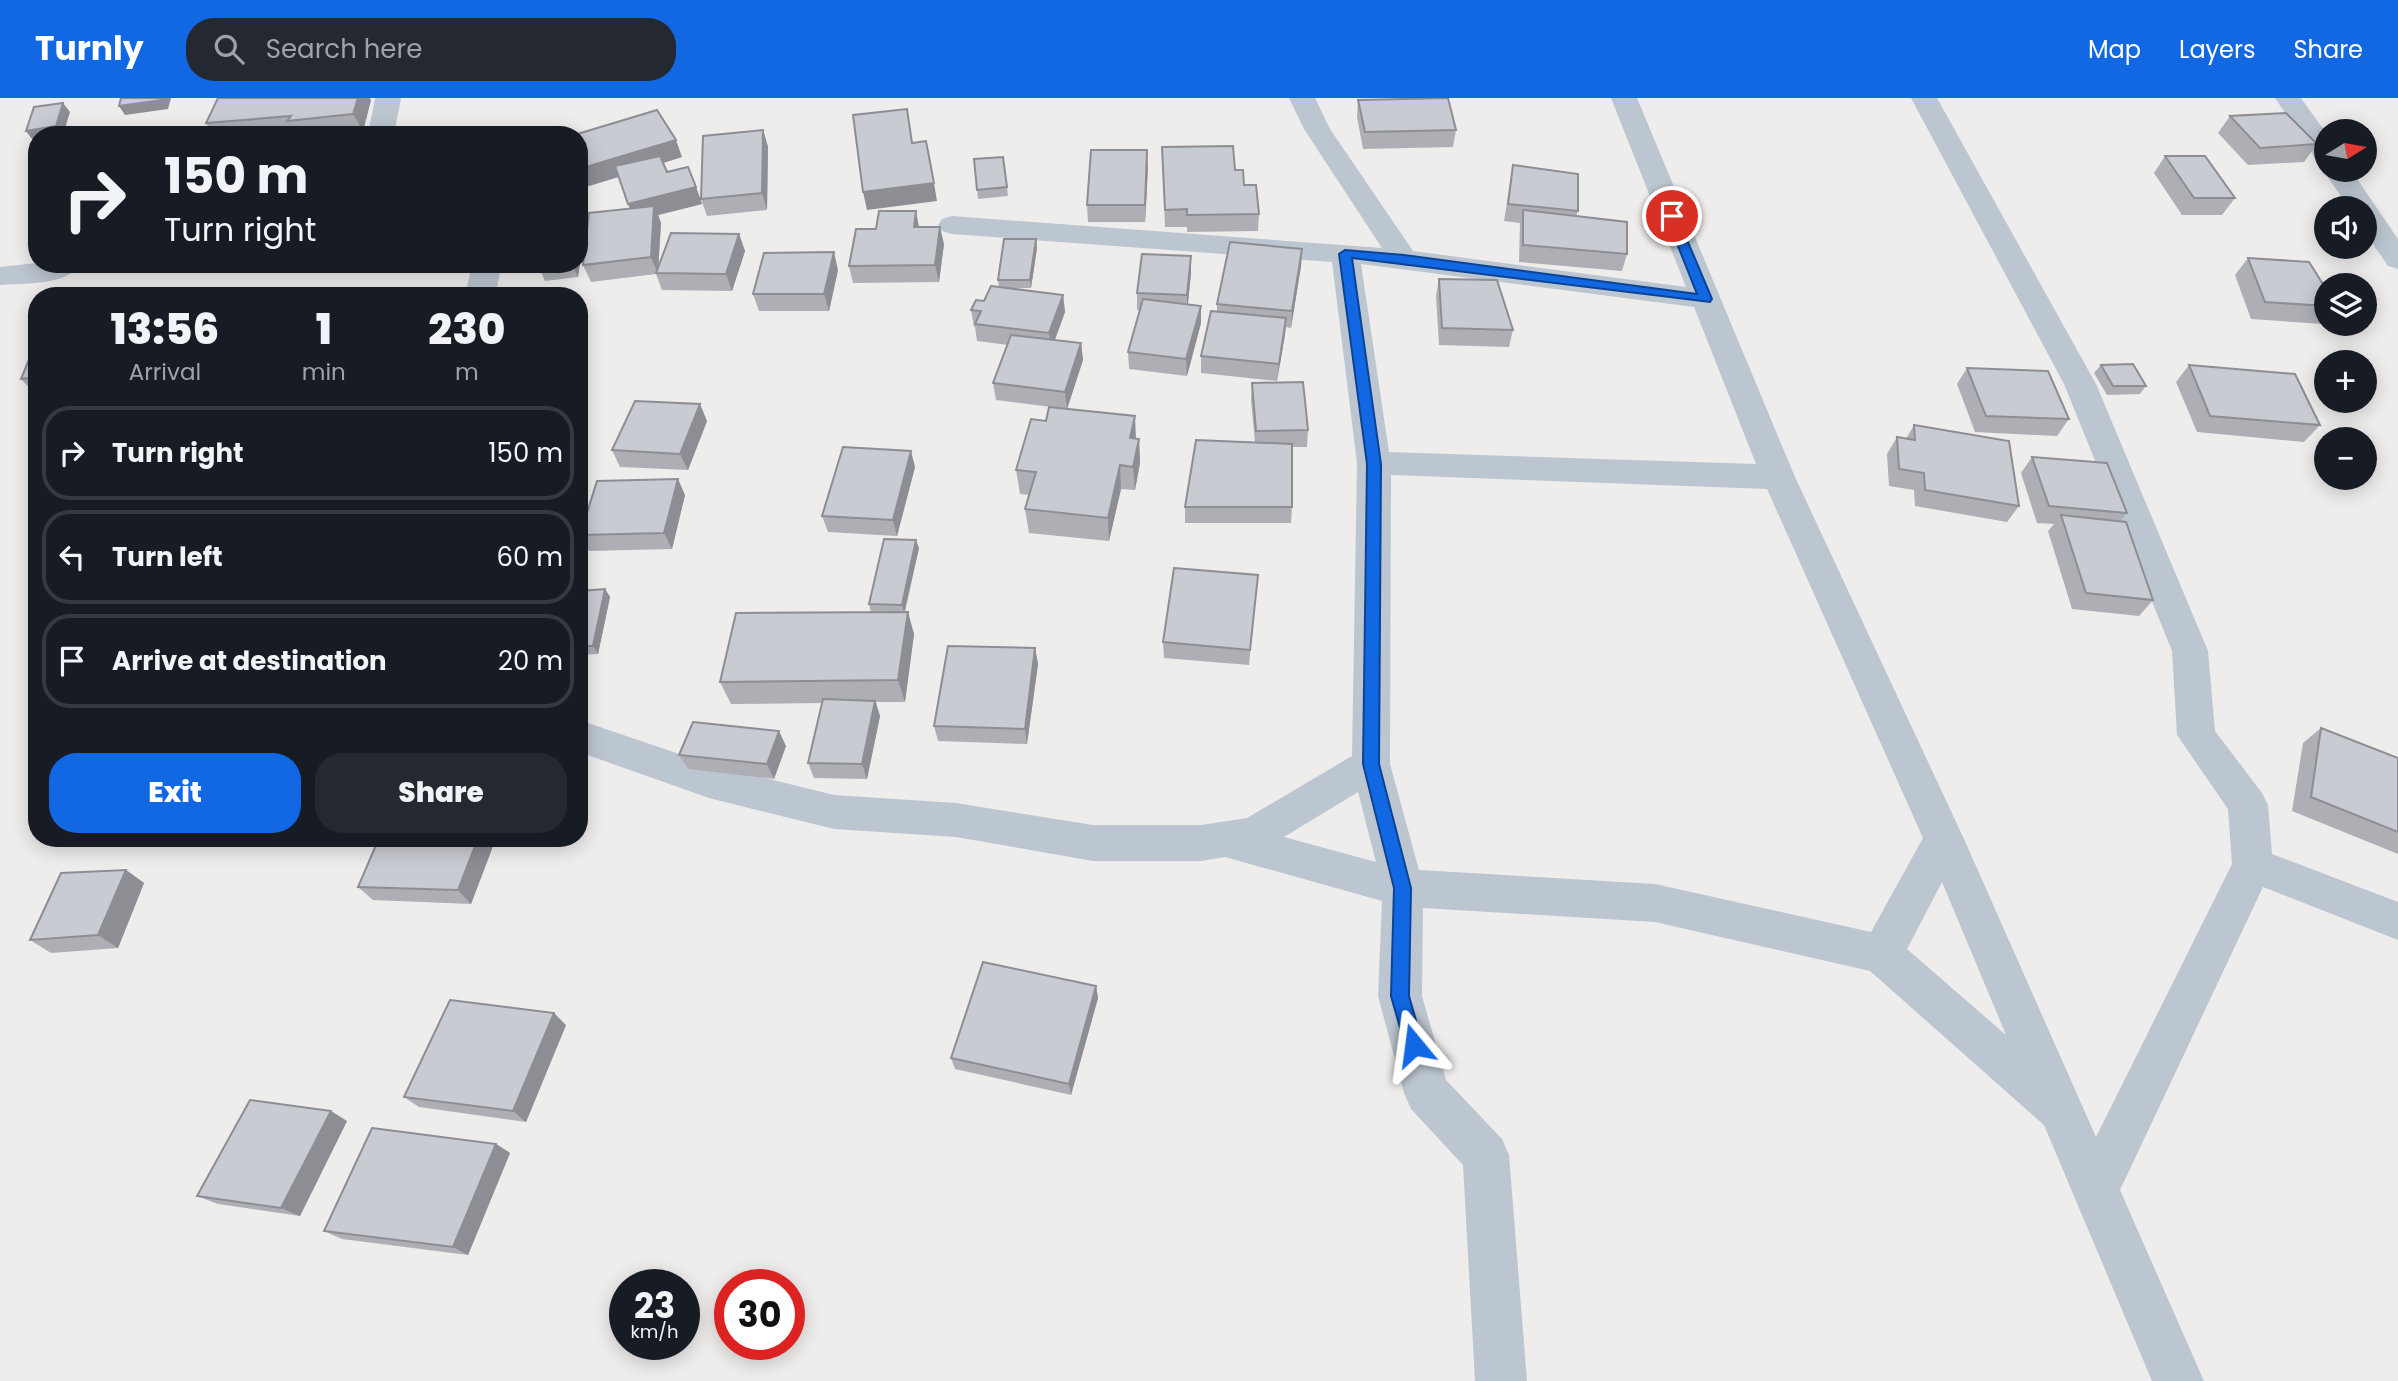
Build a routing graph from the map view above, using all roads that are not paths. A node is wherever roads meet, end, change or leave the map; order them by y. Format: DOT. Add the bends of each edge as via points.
graph roads {
  1 [pos="388,98"];
  2 [pos="1302,98"];
  3 [pos="1624,98"];
  4 [pos="1924,98"];
  5 [pos="2288,98"];
  6 [pos="383,126"];
  7 [pos="2314,136"];
  8 [pos="953,225"];
  9 [pos="2377,228"];
  10 [pos="1345,254"];
  11 [pos="1404,259"];
  12 [pos="2398,260"];
  13 [pos="28,273"];
  14 [pos="0,276"];
  15 [pos="1706,299"];
  16 [pos="1374,464"];
  17 [pos="1778,477"];
  18 [pos="588,739"];
  19 [pos="1371,764"];
  20 [pos="1225,839"];
  21 [pos="1944,839"];
  22 [pos="2253,866"];
  23 [pos="1403,888"];
  24 [pos="2398,921"];
  25 [pos="1882,954"];
  26 [pos="2065,1116"];
  27 [pos="2096,1188"];
  28 [pos="1501,1381"];
  29 [pos="2178,1381"];
  1 -- 6 [label="street"];
  2 -- 11 [label="street" via="1317,129"];
  3 -- 15 [label="street"];
  4 -- 22 [label="street" via="2080,384 2190,651 2196,735 2248,805"];
  5 -- 7 [label="street"];
  8 -- 10 [label="street"];
  9 -- 12 [label="street"];
  10 -- 11 [label="street"];
  10 -- 16 [label="street"];
  11 -- 15 [label="street"];
  13 -- 14 [label="street"];
  15 -- 17 [label="street"];
  16 -- 17 [label="street"];
  16 -- 19 [label="street"];
  17 -- 21 [label="street"];
  18 -- 20 [label="street" via="709,781 834,812 956,820 1093,843"];
  19 -- 20 [label="street" via="1255,834"];
  19 -- 23 [label="street"];
  20 -- 23 [label="street"];
  21 -- 25 [label="street"];
  21 -- 26 [label="street"];
  22 -- 24 [label="street"];
  22 -- 27 [label="street"];
  23 -- 25 [label="street" via="1655,903"];
  23 -- 28 [label="street" via="1400,996 1427,1093 1486,1155"];
  25 -- 26 [label="street"];
  26 -- 27 [label="street"];
  27 -- 29 [label="street"];
}
